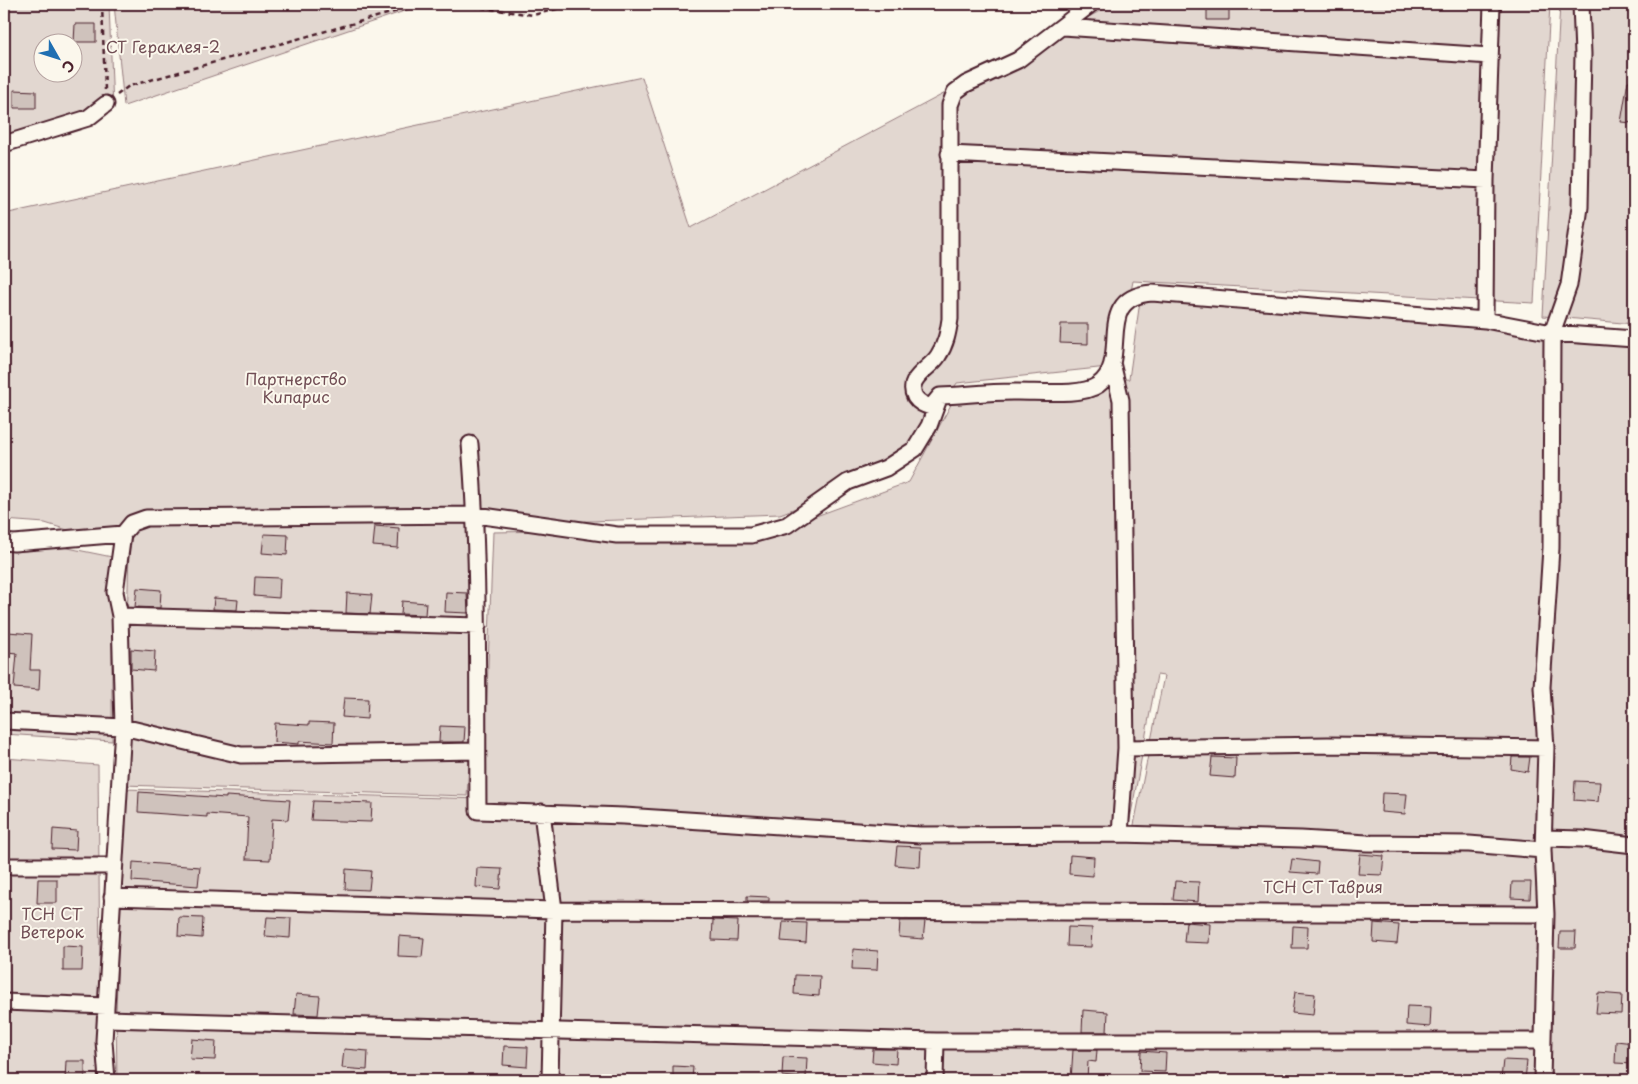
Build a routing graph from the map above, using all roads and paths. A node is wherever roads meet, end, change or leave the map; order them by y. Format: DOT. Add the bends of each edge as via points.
graph roads {
  1 [pos="102,4"];
  2 [pos="423,4"];
  3 [pos="455,4"];
  4 [pos="577,4"];
  5 [pos="1091,4"];
  6 [pos="1492,4"];
  7 [pos="1581,4"];
  8 [pos="1062,27"];
  9 [pos="1490,56"];
  10 [pos="106,104"];
  11 [pos="4,144"];
  12 [pos="949,154"];
  13 [pos="1486,180"];
  14 [pos="1485,320"];
  15 [pos="1552,333"];
  16 [pos="1634,340"];
  17 [pos="1112,363"];
  18 [pos="940,396"];
  19 [pos="470,444"];
  20 [pos="476,515"];
  21 [pos="123,534"];
  22 [pos="4,542"];
  23 [pos="120,616"];
  24 [pos="478,626"];
  25 [pos="4,721"];
  26 [pos="123,727"];
  27 [pos="1126,748"];
  28 [pos="1546,748"];
  29 [pos="477,751"];
  30 [pos="542,812"];
  31 [pos="1120,834"];
  32 [pos="1543,844"];
  33 [pos="1634,845"];
  34 [pos="4,866"];
  35 [pos="114,866"];
  36 [pos="112,897"];
  37 [pos="554,910"];
  38 [pos="1546,914"];
  39 [pos="4,1002"];
  40 [pos="106,1012"];
  41 [pos="550,1031"];
  42 [pos="936,1040"];
  43 [pos="1543,1041"];
  44 [pos="107,1080"];
  45 [pos="550,1080"];
  46 [pos="935,1080"];
  47 [pos="1542,1080"];
  1 -- 10 [label="path"];
  2 -- 10 [label="path" via="128,86"];
  3 -- 4 [label="path" via="532,15"];
  5 -- 8 [label="street"];
  6 -- 9 [label="street"];
  7 -- 15 [label="street" via="1580,208 1569,285"];
  8 -- 9 [label="street"];
  8 -- 12 [label="street" via="1018,60 955,92 950,105"];
  9 -- 13 [label="street"];
  10 -- 11 [label="street" via="88,118"];
  12 -- 13 [label="street"];
  12 -- 18 [label="street" via="950,320 947,340 937,358 917,376 913,388 916,398 925,406 931,407"];
  13 -- 14 [label="street"];
  14 -- 15 [label="street"];
  14 -- 17 [label="street" via="1142,294 1132,297 1119,312"];
  15 -- 16 [label="street"];
  15 -- 28 [label="street" via="1551,548 1542,688"];
  17 -- 18 [label="street" via="1108,375 1088,390"];
  17 -- 27 [label="street" via="1121,400"];
  18 -- 20 [label="street" via="929,426 915,448 886,468 848,482 787,525 751,535 617,535"];
  19 -- 20 [label="street"];
  20 -- 21 [label="street" via="146,518 132,523"];
  20 -- 24 [label="street"];
  21 -- 22 [label="street"];
  21 -- 23 [label="street" via="115,592"];
  23 -- 24 [label="street"];
  23 -- 26 [label="street"];
  24 -- 29 [label="street"];
  25 -- 26 [label="street"];
  26 -- 29 [label="street" via="241,755"];
  26 -- 35 [label="street"];
  27 -- 28 [label="street"];
  27 -- 31 [label="street"];
  28 -- 32 [label="street"];
  29 -- 30 [label="street" via="478,811"];
  30 -- 31 [label="street" via="920,835"];
  30 -- 37 [label="street"];
  31 -- 32 [label="street" via="1367,843"];
  32 -- 33 [label="street" via="1582,839"];
  32 -- 38 [label="street"];
  34 -- 35 [label="street"];
  35 -- 36 [label="street"];
  36 -- 37 [label="street"];
  36 -- 40 [label="street"];
  37 -- 38 [label="street"];
  37 -- 41 [label="street"];
  38 -- 43 [label="street"];
  39 -- 40 [label="street"];
  40 -- 41 [label="street"];
  40 -- 44 [label="street"];
  41 -- 42 [label="street"];
  41 -- 45 [label="street"];
  42 -- 43 [label="street"];
  42 -- 46 [label="street"];
  43 -- 47 [label="street"];
}
